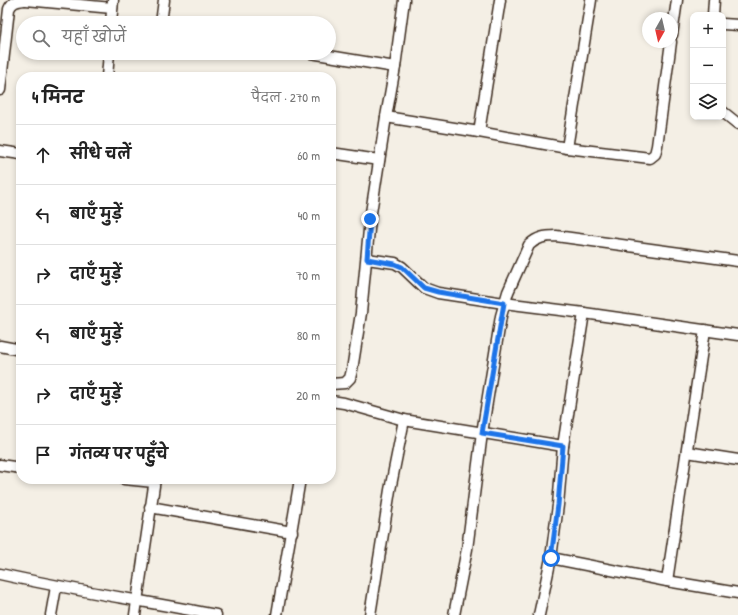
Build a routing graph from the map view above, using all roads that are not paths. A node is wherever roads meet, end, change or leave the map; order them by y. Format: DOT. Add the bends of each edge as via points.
graph roads {
  1 [pos="25,0"];
  2 [pos="164,0"];
  3 [pos="404,0"];
  4 [pos="500,0"];
  5 [pos="590,0"];
  6 [pos="677,0"];
  7 [pos="714,0"];
  8 [pos="113,4"];
  9 [pos="675,12"];
  10 [pos="713,12"];
  11 [pos="112,16"];
  12 [pos="162,16"];
  13 [pos="726,24"];
  14 [pos="738,25"];
  15 [pos="670,48"];
  16 [pos="336,57"];
  17 [pos="108,60"];
  18 [pos="395,67"];
  19 [pos="107,72"];
  20 [pos="0,90"];
  21 [pos="726,114"];
  22 [pos="386,117"];
  23 [pos="738,124"];
  24 [pos="479,132"];
  25 [pos="567,148"];
  26 [pos="0,151"];
  27 [pos="16,153"];
  28 [pos="336,154"];
  29 [pos="379,160"];
  30 [pos="367,259"];
  31 [pos="738,261"];
  32 [pos="504,303"];
  33 [pos="584,313"];
  34 [pos="705,330"];
  35 [pos="738,335"];
  36 [pos="0,346"];
  37 [pos="16,349"];
  38 [pos="336,384"];
  39 [pos="336,402"];
  40 [pos="404,420"];
  41 [pos="482,433"];
  42 [pos="563,446"];
  43 [pos="687,452"];
  44 [pos="738,460"];
  45 [pos="0,466"];
  46 [pos="16,468"];
  47 [pos="153,484"];
  48 [pos="299,484"];
  49 [pos="150,507"];
  50 [pos="292,532"];
  51 [pos="551,558"];
  52 [pos="0,574"];
  53 [pos="667,581"];
  54 [pos="56,586"];
  55 [pos="738,593"];
  56 [pos="136,599"];
  57 [pos="51,615"];
  58 [pos="135,615"];
  59 [pos="216,615"];
  60 [pos="277,615"];
  61 [pos="370,615"];
  62 [pos="454,615"];
  63 [pos="539,615"];
  1 -- 8 [label="street"];
  1 -- 20 [label="street" via="17,0 9,10"];
  2 -- 12 [label="street"];
  3 -- 18 [label="street"];
  4 -- 24 [label="street"];
  5 -- 25 [label="street"];
  6 -- 9 [label="street"];
  7 -- 10 [label="street"];
  8 -- 11 [label="street"];
  13 -- 14 [label="street"];
  15 -- 25 [label="street" via="655,154 650,158"];
  16 -- 18 [label="street"];
  17 -- 19 [label="street"];
  18 -- 22 [label="street"];
  21 -- 23 [label="street"];
  22 -- 24 [label="street"];
  22 -- 29 [label="street"];
  24 -- 25 [label="street"];
  26 -- 27 [label="street"];
  28 -- 29 [label="street"];
  29 -- 30 [label="street"];
  30 -- 32 [label="street" via="402,267 424,288"];
  30 -- 38 [label="street" via="352,370 345,384"];
  31 -- 32 [label="street" via="544,236 529,245"];
  32 -- 33 [label="street"];
  32 -- 41 [label="street"];
  33 -- 34 [label="street"];
  33 -- 42 [label="street"];
  34 -- 35 [label="street"];
  34 -- 43 [label="street"];
  36 -- 37 [label="street"];
  39 -- 40 [label="street"];
  40 -- 41 [label="street"];
  40 -- 61 [label="street"];
  41 -- 42 [label="street"];
  41 -- 62 [label="street" via="468,549"];
  42 -- 51 [label="street"];
  43 -- 44 [label="street"];
  43 -- 53 [label="street"];
  45 -- 46 [label="street"];
  47 -- 49 [label="street"];
  48 -- 50 [label="street"];
  49 -- 50 [label="street"];
  49 -- 56 [label="street"];
  50 -- 60 [label="street"];
  51 -- 53 [label="street"];
  51 -- 63 [label="street"];
  52 -- 54 [label="street"];
  53 -- 55 [label="street"];
  54 -- 56 [label="street"];
  54 -- 57 [label="street"];
  56 -- 58 [label="street"];
  56 -- 59 [label="street"];
}
